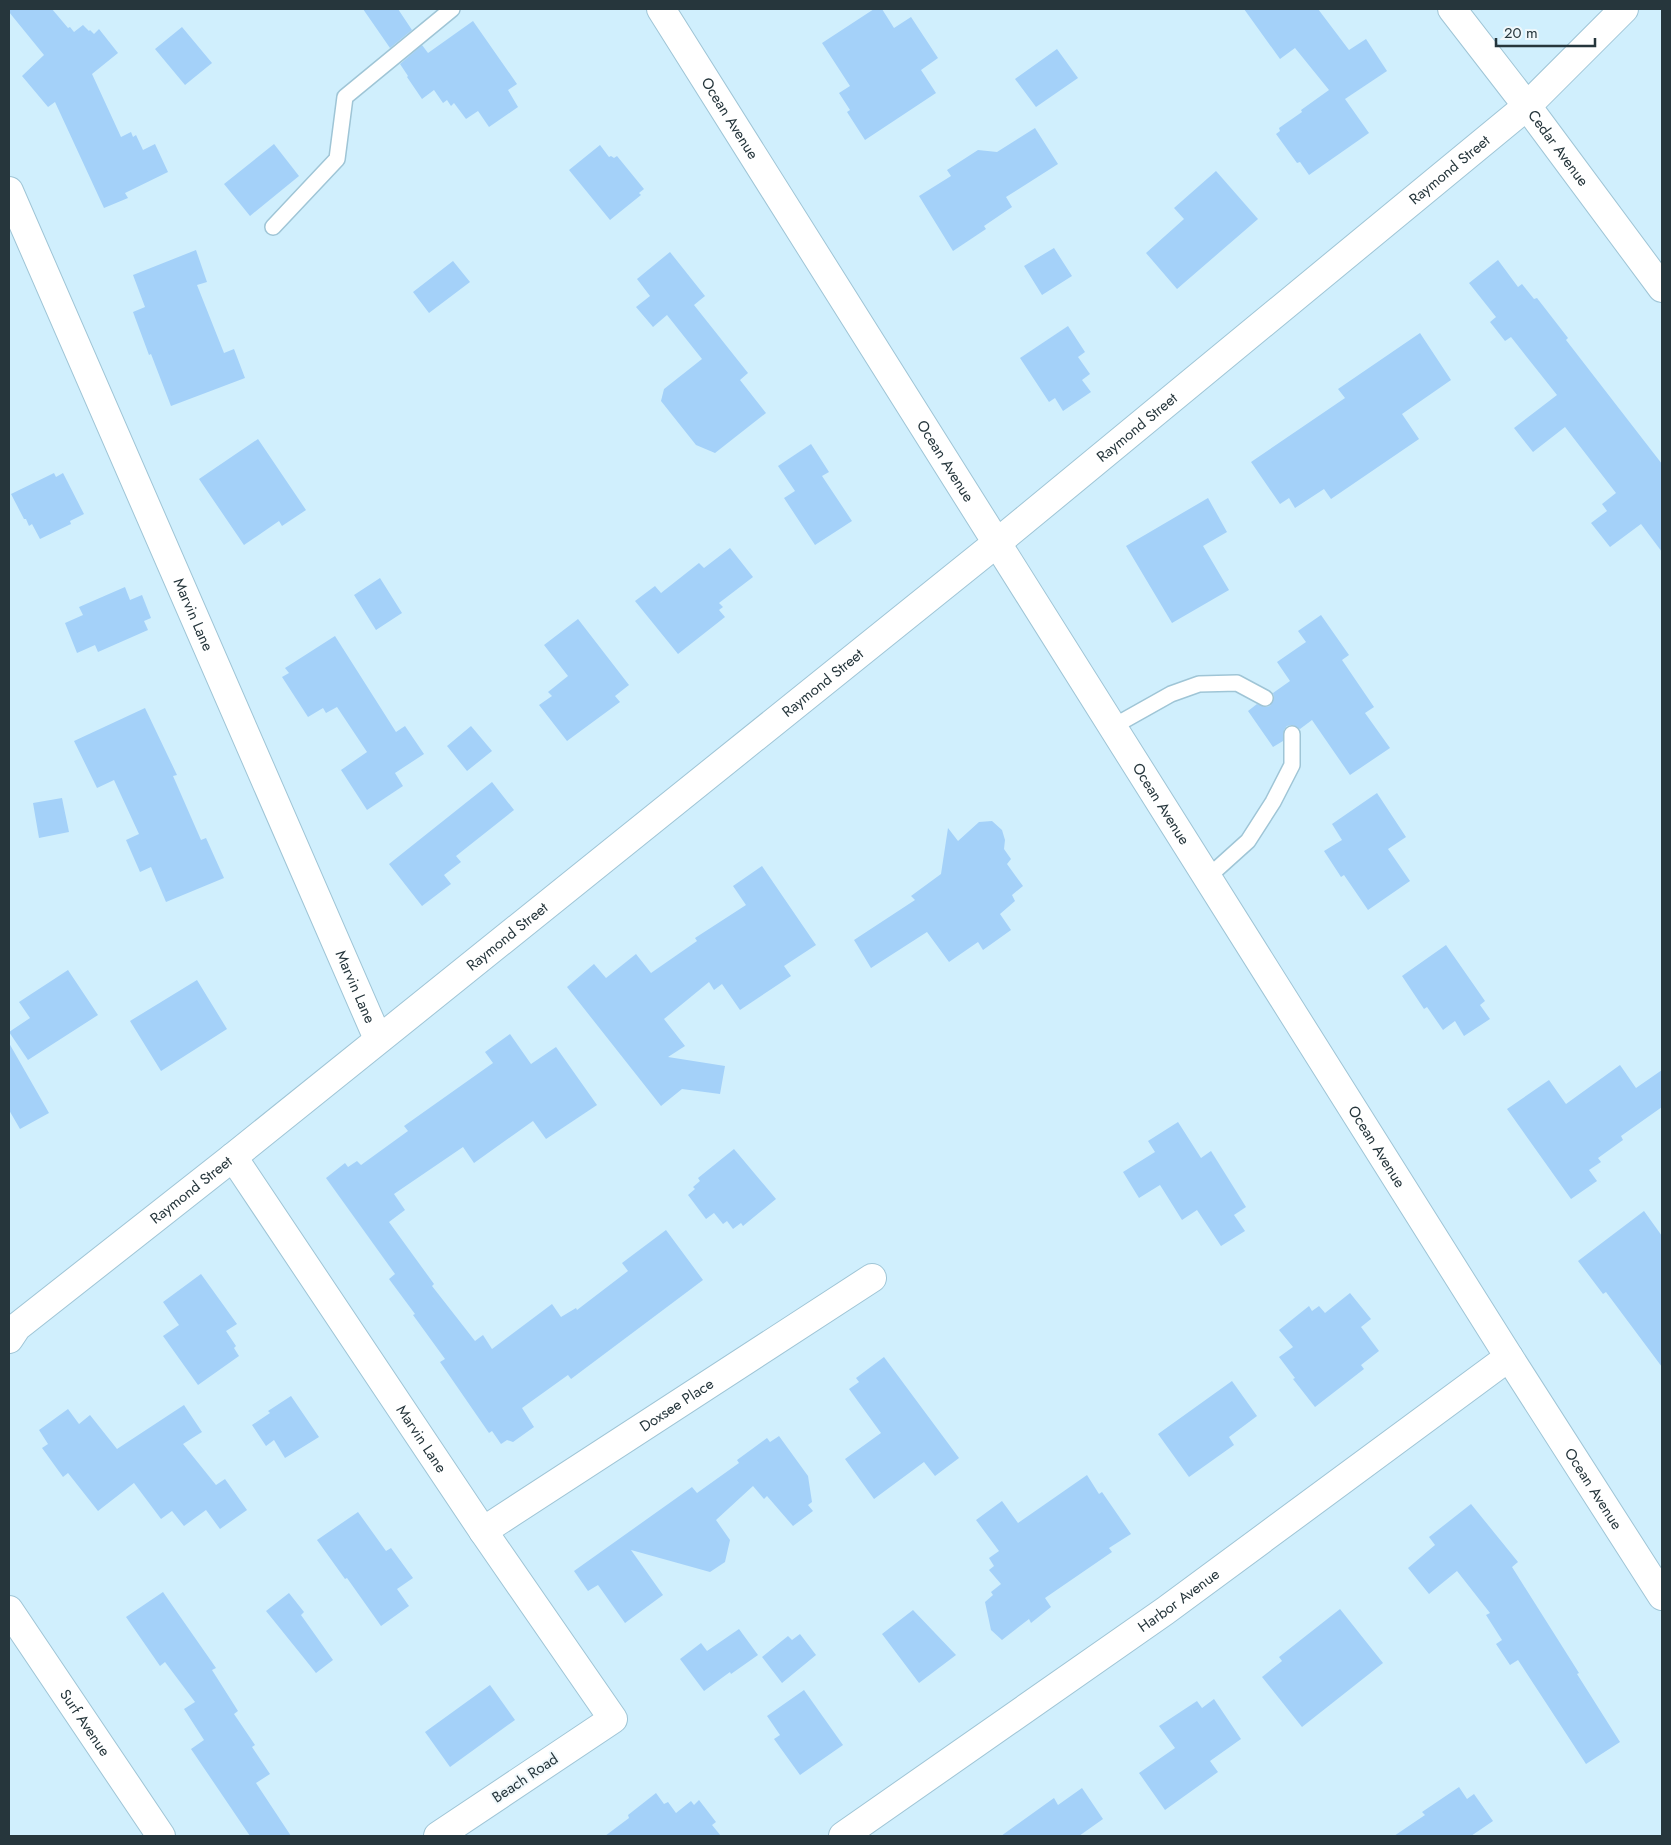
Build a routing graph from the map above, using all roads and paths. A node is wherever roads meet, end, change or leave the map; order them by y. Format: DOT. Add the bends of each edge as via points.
graph roads {
  1 [pos="452,9"];
  2 [pos="661,9"];
  3 [pos="1452,9"];
  4 [pos="1624,9"];
  5 [pos="1527,106"];
  6 [pos="9,190"];
  7 [pos="273,227"];
  8 [pos="1662,288"];
  9 [pos="998,542"];
  10 [pos="1265,698"];
  11 [pos="1114,726"];
  12 [pos="1292,734"];
  13 [pos="1208,876"];
  14 [pos="378,1039"];
  15 [pos="233,1157"];
  16 [pos="872,1278"];
  17 [pos="9,1339"];
  18 [pos="1510,1357"];
  19 [pos="483,1531"];
  20 [pos="1662,1596"];
  21 [pos="9,1610"];
  22 [pos="613,1719"];
  23 [pos="160,1836"];
  24 [pos="438,1836"];
  25 [pos="843,1836"];
  1 -- 7 [label="lane" via="345,97 337,159"];
  2 -- 9 [label="street, Ocean Avenue"];
  3 -- 5 [label="street, Cedar Avenue"];
  4 -- 5 [label="street, Raymond Street"];
  5 -- 8 [label="street, Cedar Avenue"];
  5 -- 9 [label="street, Raymond Street"];
  6 -- 14 [label="street, Marvin Lane"];
  9 -- 11 [label="street, Ocean Avenue"];
  9 -- 14 [label="street, Raymond Street"];
  10 -- 11 [label="lane" via="1237,683 1199,684 1171,694"];
  11 -- 13 [label="street, Ocean Avenue"];
  12 -- 13 [label="lane" via="1292,765 1273,802 1248,841"];
  13 -- 18 [label="street, Ocean Avenue"];
  14 -- 15 [label="street, Raymond Street"];
  15 -- 17 [label="street, Raymond Street" via="17,1328"];
  15 -- 19 [label="street, Marvin Lane"];
  16 -- 19 [label="street, Doxsee Place"];
  18 -- 20 [label="street, Ocean Avenue"];
  18 -- 25 [label="street, Harbor Avenue" via="1165,1611"];
  19 -- 22 [label="street, Marvin Lane"];
  21 -- 23 [label="street, Surf Avenue"];
  22 -- 24 [label="street, Beach Road"];
}
